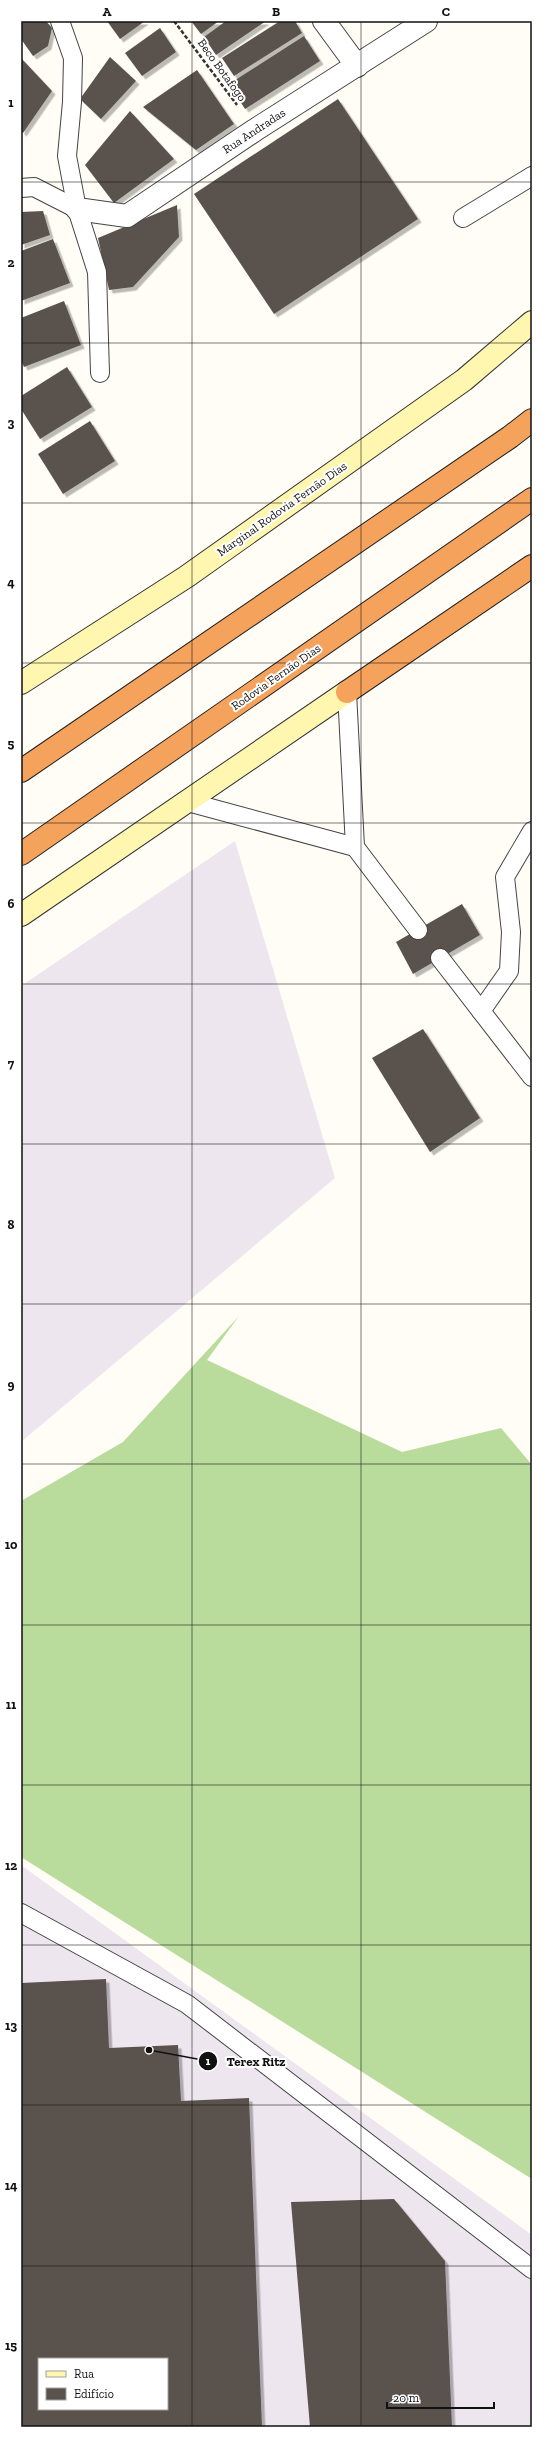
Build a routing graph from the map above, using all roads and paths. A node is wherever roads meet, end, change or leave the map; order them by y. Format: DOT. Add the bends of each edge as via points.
graph roads {
  1 [pos="60,21"];
  2 [pos="174,21"];
  3 [pos="324,21"];
  4 [pos="426,21"];
  5 [pos="357,66"];
  6 [pos="255,130"];
  7 [pos="532,176"];
  8 [pos="21,188"];
  9 [pos="77,209"];
  10 [pos="463,218"];
  11 [pos="532,322"];
  12 [pos="100,373"];
  13 [pos="532,420"];
  14 [pos="532,499"];
  15 [pos="532,566"];
  16 [pos="21,683"];
  17 [pos="347,692"];
  18 [pos="21,771"];
  19 [pos="188,802"];
  20 [pos="532,831"];
  21 [pos="355,847"];
  22 [pos="21,854"];
  23 [pos="21,916"];
  24 [pos="418,930"];
  25 [pos="440,958"];
  26 [pos="481,1011"];
  27 [pos="532,1077"];
  28 [pos="21,1912"];
  29 [pos="532,2268"];
  1 -- 9 [label="lane" via="73,58 67,156"];
  2 -- 6 [label="path, Beco Botafogo"];
  3 -- 5 [label="street"];
  4 -- 5 [label="street, Rua Andradas"];
  5 -- 6 [label="street, Rua Andradas"];
  6 -- 9 [label="street, Rua Andradas" via="127,216"];
  7 -- 10 [label="lane"];
  8 -- 9 [label="lane" via="34,187"];
  9 -- 12 [label="lane" via="97,272"];
  11 -- 16 [label="main road, Marginal Rodovia Fernão Dias" via="464,380 205,564"];
  13 -- 18 [label="highway"];
  14 -- 22 [label="highway, Rodovia Fernão Dias"];
  15 -- 17 [label="highway"];
  17 -- 19 [label="main road"];
  17 -- 21 [label="lane"];
  19 -- 21 [label="lane"];
  19 -- 23 [label="main road"];
  20 -- 26 [label="lane" via="505,877 511,932 508,971"];
  21 -- 24 [label="lane"];
  25 -- 26 [label="lane"];
  26 -- 27 [label="lane"];
  28 -- 29 [label="lane" via="187,2004"];
}
